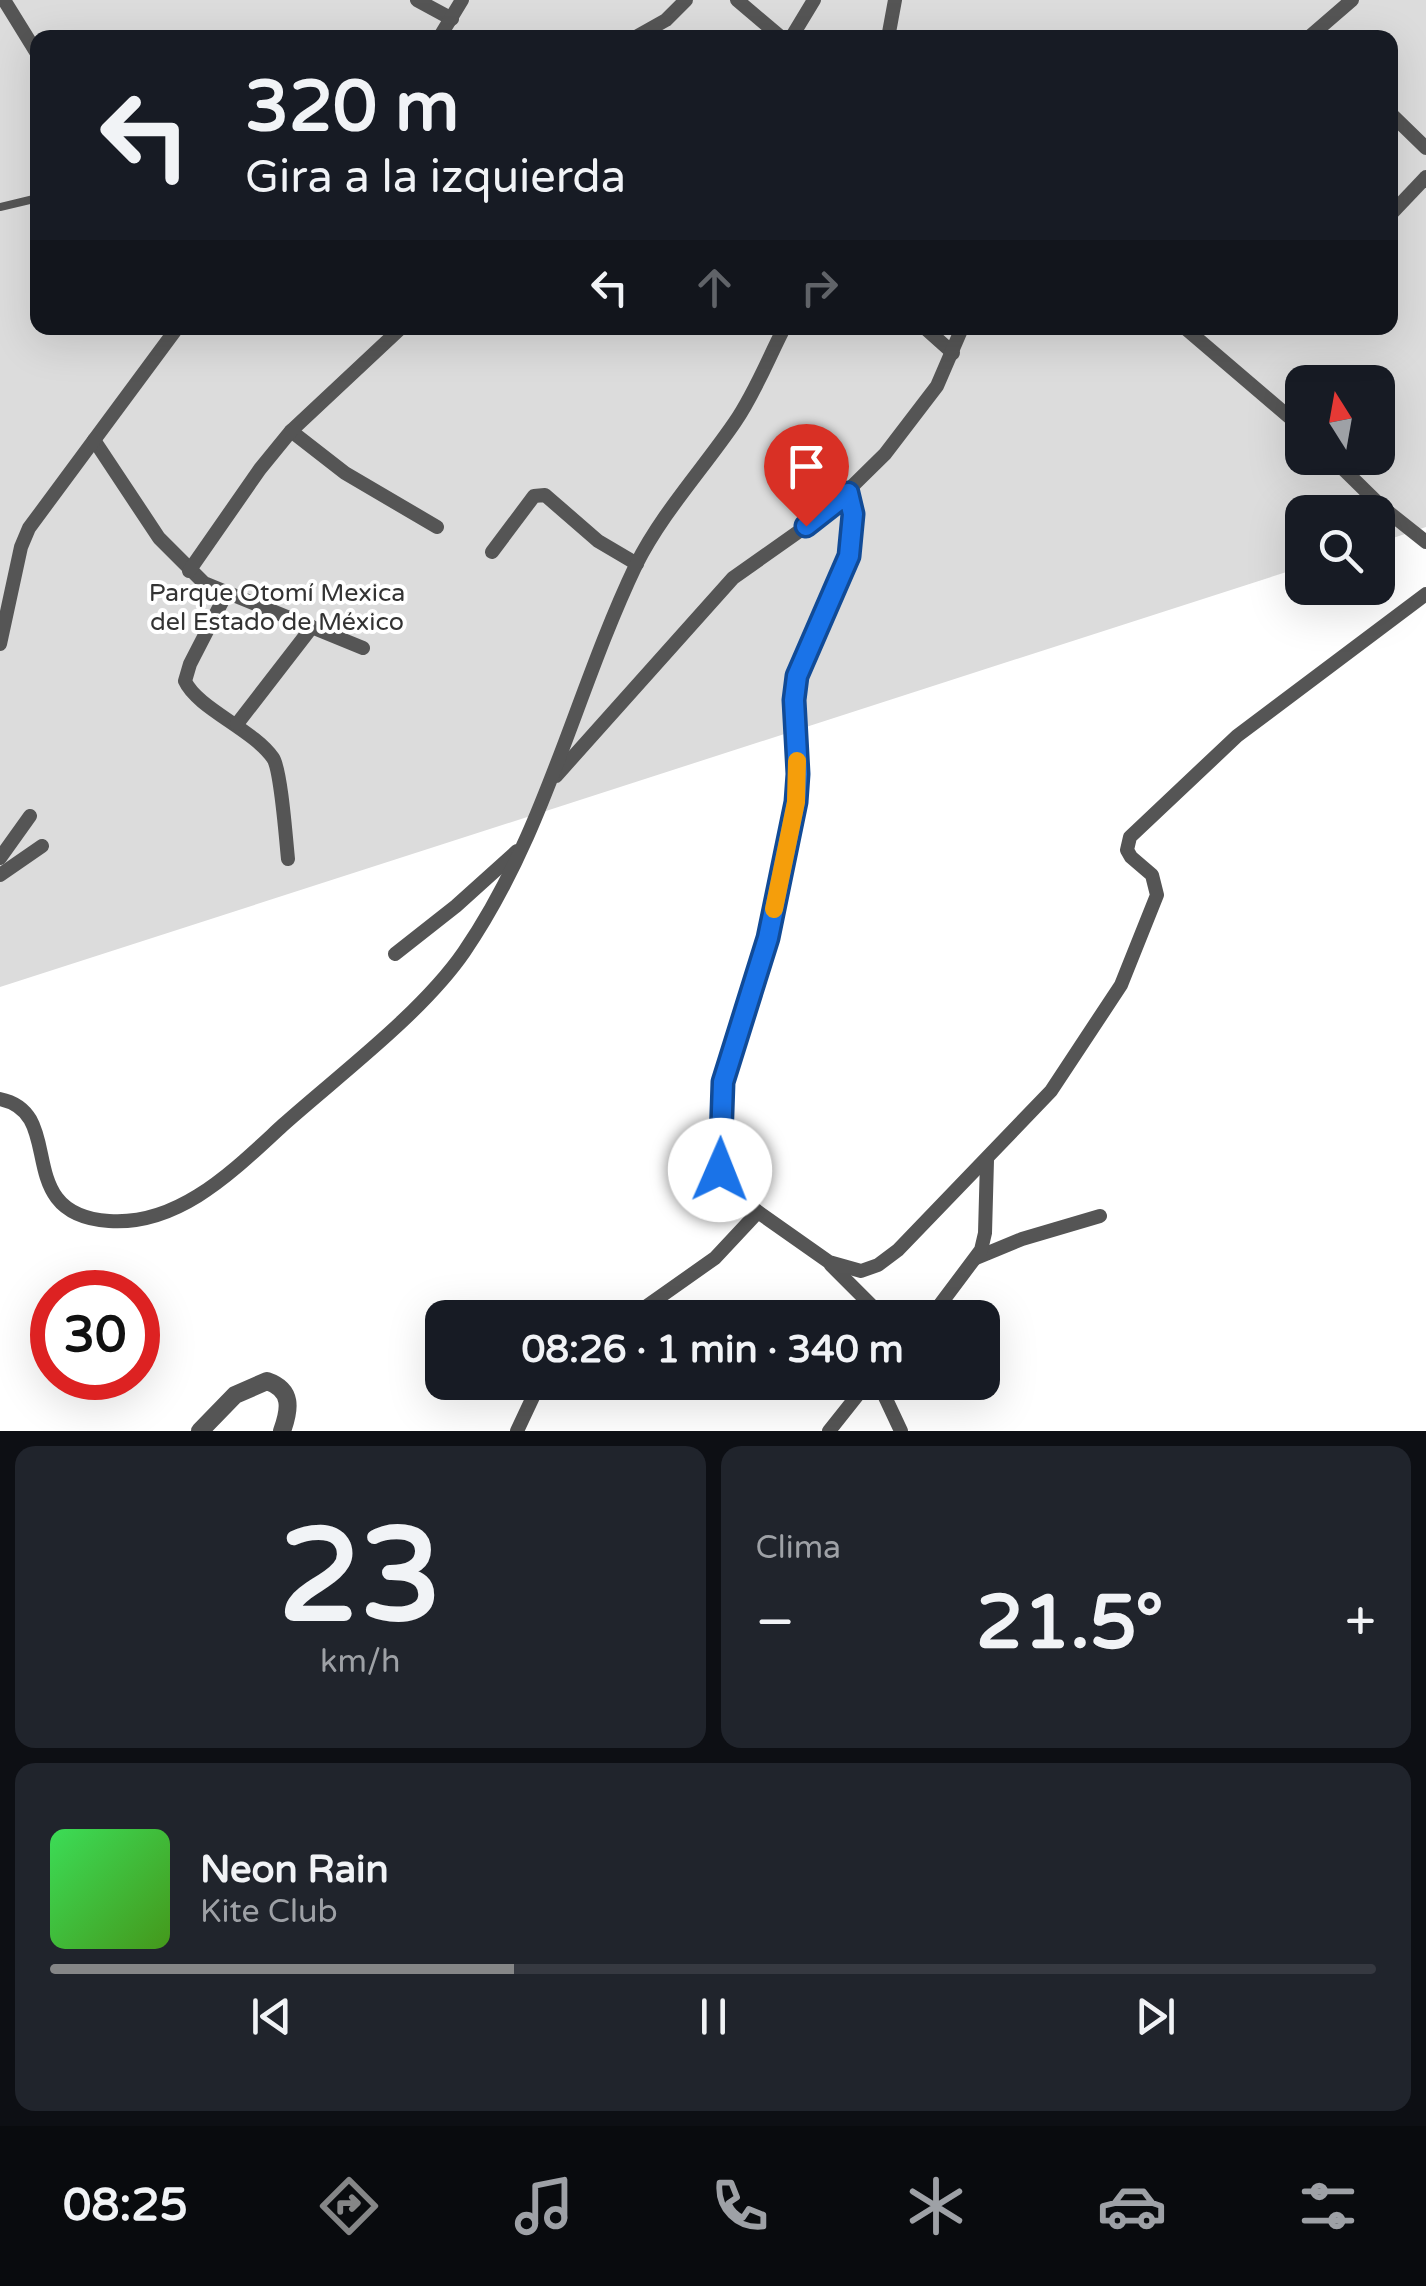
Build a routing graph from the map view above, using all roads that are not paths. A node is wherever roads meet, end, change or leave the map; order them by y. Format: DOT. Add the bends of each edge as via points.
graph roads {
  1 [pos="4,0"];
  2 [pos="417,0"];
  3 [pos="462,0"];
  4 [pos="686,0"];
  5 [pos="737,0"];
  6 [pos="814,0"];
  7 [pos="894,0"];
  8 [pos="1352,0"];
  9 [pos="452,18"];
  10 [pos="444,30"];
  11 [pos="648,30"];
  12 [pos="773,30"];
  13 [pos="796,30"];
  14 [pos="889,30"];
  15 [pos="1317,30"];
  16 [pos="30,42"];
  17 [pos="1398,120"];
  18 [pos="1426,148"];
  19 [pos="1426,177"];
  20 [pos="30,200"];
  21 [pos="0,207"];
  22 [pos="1398,207"];
  23 [pos="172,335"];
  24 [pos="394,335"];
  25 [pos="780,335"];
  26 [pos="933,335"];
  27 [pos="959,335"];
  28 [pos="1193,335"];
  29 [pos="953,352"];
  30 [pos="1285,413"];
  31 [pos="291,431"];
  32 [pos="94,440"];
  33 [pos="1349,475"];
  34 [pos="848,493"];
  35 [pos="438,526"];
  36 [pos="1426,542"];
  37 [pos="492,552"];
  38 [pos="637,564"];
  39 [pos="189,571"];
  40 [pos="226,594"];
  41 [pos="1426,594"];
  42 [pos="312,627"];
  43 [pos="0,644"];
  44 [pos="363,648"];
  45 [pos="237,724"];
  46 [pos="552,781"];
  47 [pos="30,816"];
  48 [pos="42,846"];
  49 [pos="522,846"];
  50 [pos="0,858"];
  51 [pos="288,859"];
  52 [pos="0,875"];
  53 [pos="396,954"];
  54 [pos="0,1100"];
  55 [pos="987,1160"];
  56 [pos="758,1212"];
  57 [pos="1100,1216"];
  58 [pos="976,1258"];
  59 [pos="829,1262"];
  60 [pos="657,1300"];
  61 [pos="866,1300"];
  62 [pos="944,1300"];
  63 [pos="532,1400"];
  64 [pos="854,1400"];
  65 [pos="886,1400"];
  66 [pos="200,1431"];
  67 [pos="282,1431"];
  68 [pos="517,1431"];
  69 [pos="829,1431"];
  70 [pos="901,1431"];
  1 -- 16 [label="street"];
  2 -- 9 [label="street"];
  3 -- 9 [label="street"];
  4 -- 11 [label="street"];
  5 -- 12 [label="street"];
  6 -- 13 [label="street"];
  7 -- 14 [label="street"];
  8 -- 15 [label="street"];
  9 -- 10 [label="street"];
  17 -- 18 [label="street"];
  19 -- 22 [label="street"];
  20 -- 21 [label="lane"];
  23 -- 32 [label="street"];
  24 -- 31 [label="street"];
  25 -- 38 [label="street" via="737,419"];
  26 -- 29 [label="street"];
  27 -- 29 [label="street"];
  28 -- 30 [label="street"];
  29 -- 34 [label="street" via="924,406"];
  31 -- 35 [label="street" via="346,473"];
  31 -- 39 [label="street"];
  32 -- 39 [label="street" via="158,538"];
  32 -- 43 [label="street" via="28,528"];
  33 -- 36 [label="street"];
  34 -- 46 [label="street" via="732,578"];
  34 -- 56 [label="street" via="849,556 797,676 796,802 768,938 723,1082 721,1178"];
  37 -- 38 [label="street" via="534,496 545,494 598,541"];
  38 -- 46 [label="street"];
  39 -- 40 [label="street"];
  40 -- 42 [label="street"];
  40 -- 45 [label="street" via="185,680"];
  41 -- 55 [label="street" via="1237,736 1130,838 1130,857 1157,888 1134,956 1072,1063"];
  42 -- 44 [label="street"];
  42 -- 45 [label="street"];
  45 -- 51 [label="street" via="275,760"];
  46 -- 49 [label="street"];
  47 -- 50 [label="street"];
  48 -- 52 [label="street"];
  49 -- 53 [label="street"];
  49 -- 54 [label="street" via="487,916 440,982 246,1160 184,1204 137,1220 76,1214 51,1192 28,1113"];
  55 -- 58 [label="street" via="984,1242"];
  55 -- 59 [label="street" via="887,1259 861,1270"];
  56 -- 59 [label="street"];
  56 -- 60 [label="street" via="726,1248"];
  57 -- 58 [label="street"];
  58 -- 62 [label="street"];
  59 -- 61 [label="street"];
  63 -- 68 [label="street"];
  64 -- 69 [label="street"];
  65 -- 70 [label="street"];
  66 -- 67 [label="street" via="235,1395 267,1381 287,1396"];
}
